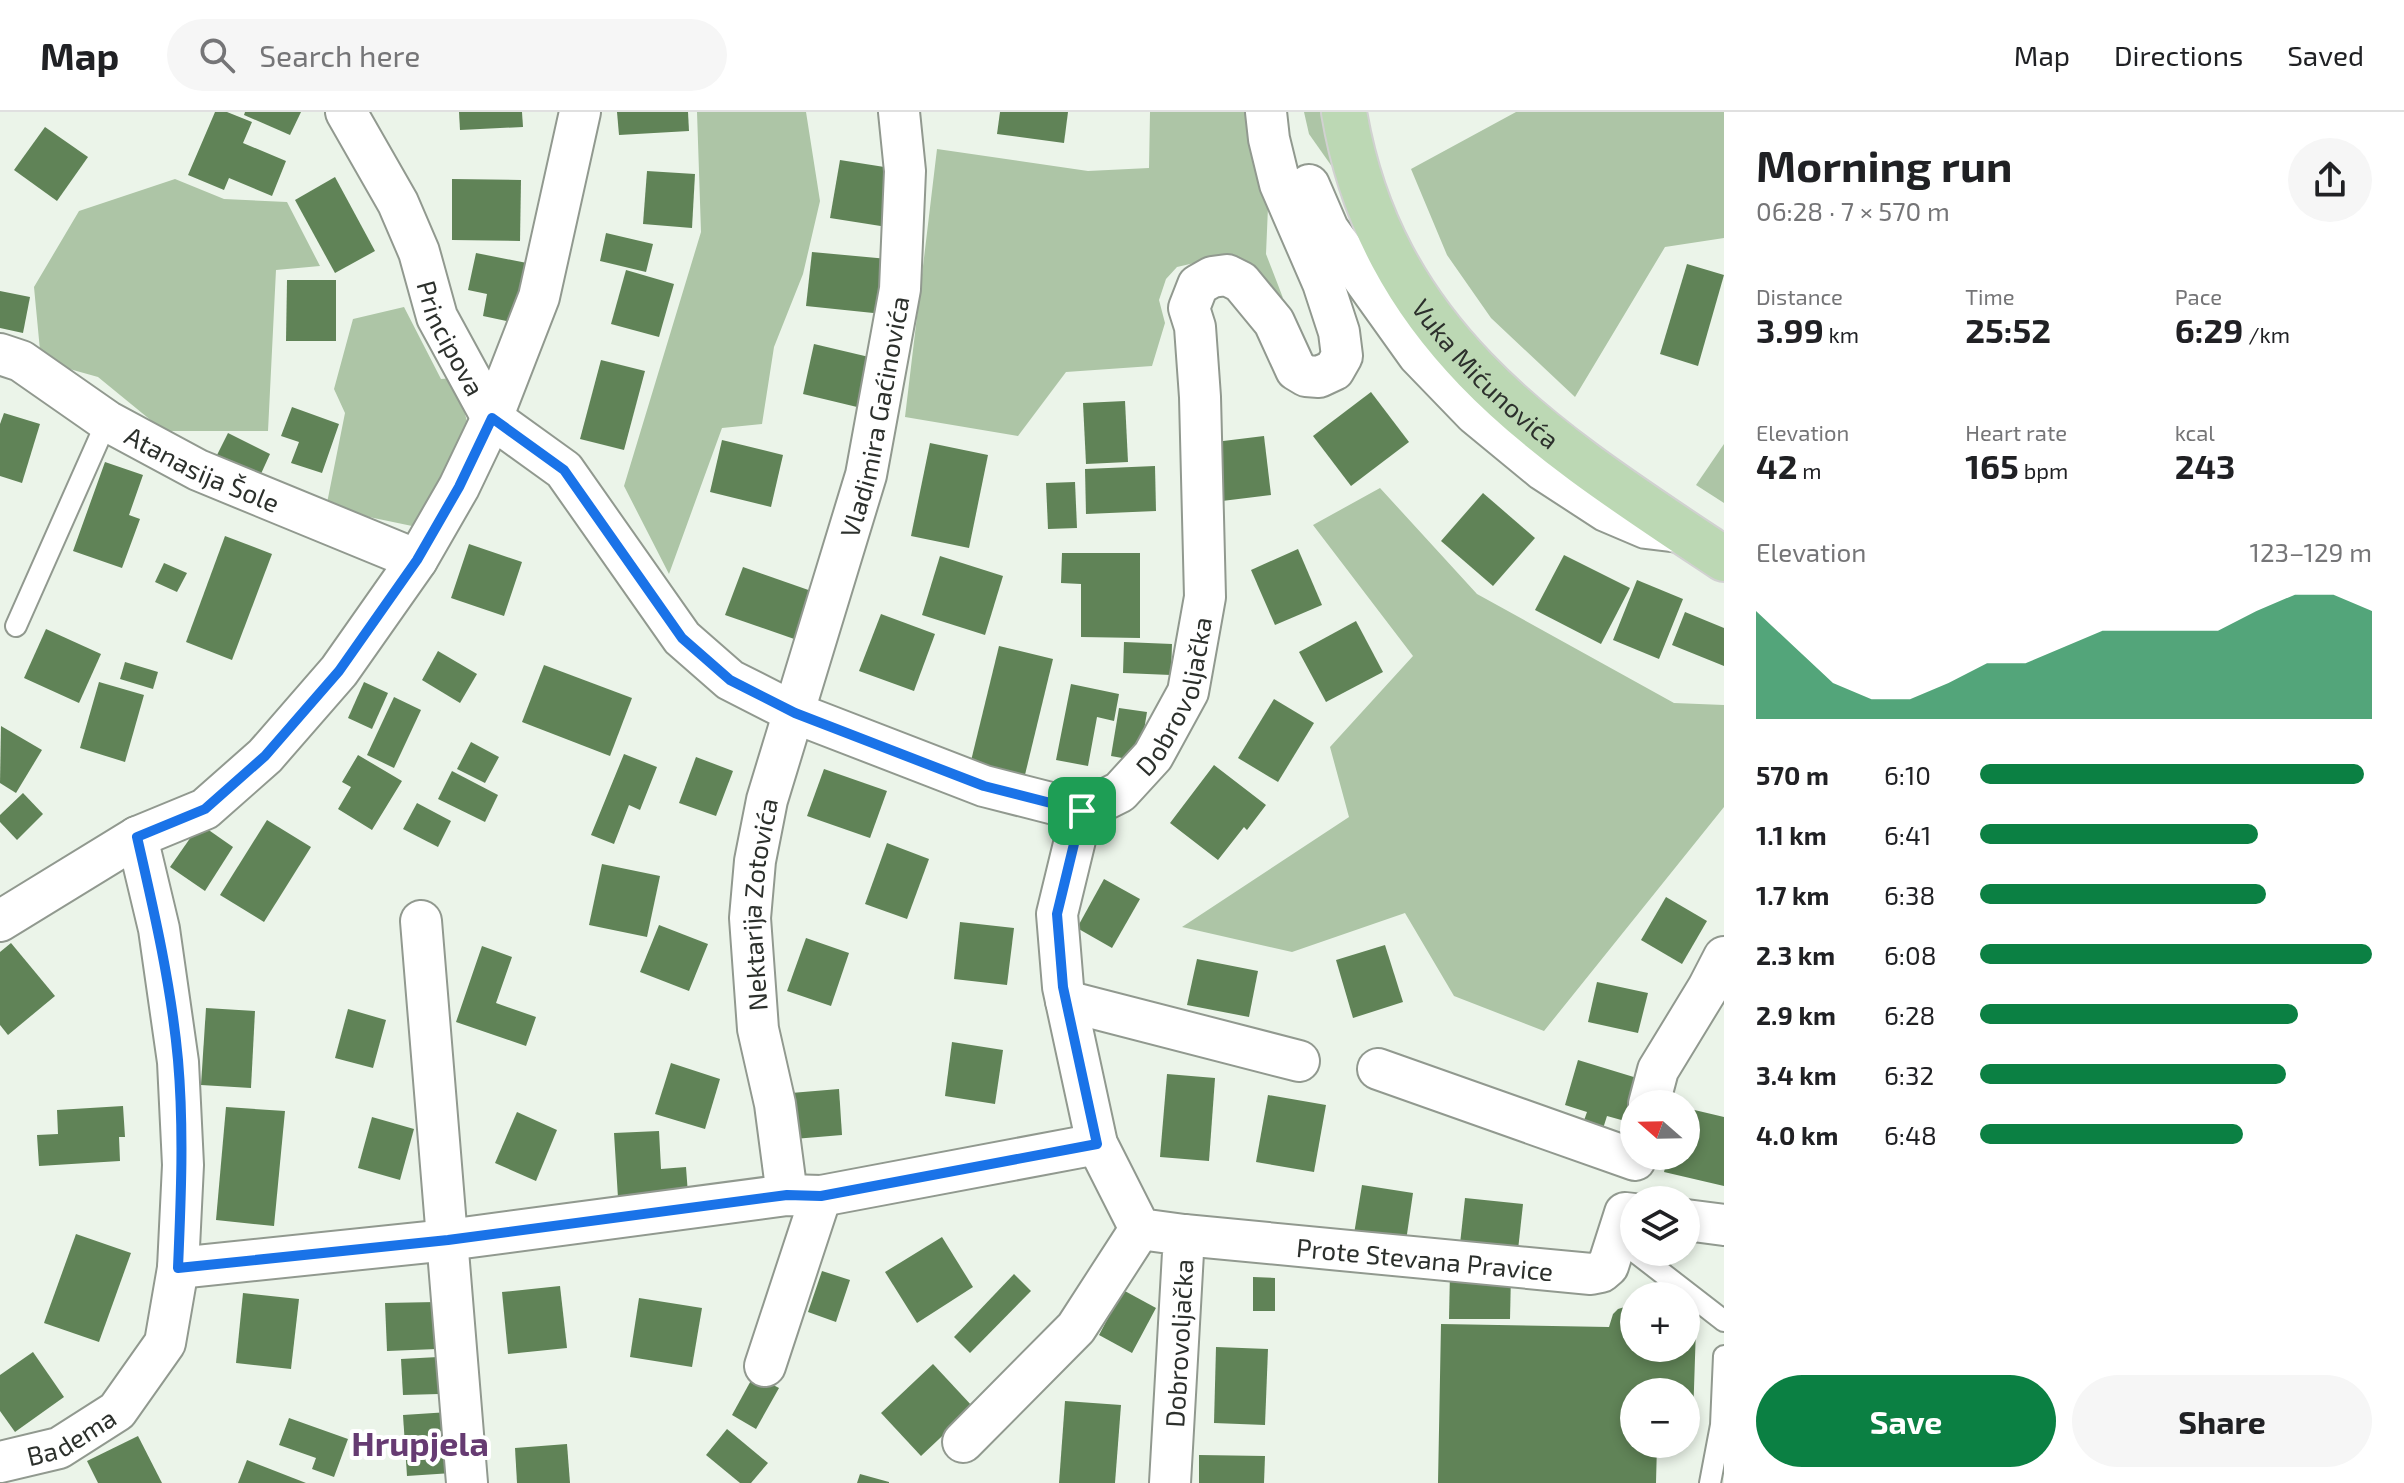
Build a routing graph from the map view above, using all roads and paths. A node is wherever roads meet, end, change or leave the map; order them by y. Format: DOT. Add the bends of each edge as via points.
graph roads {
  1 [pos="346,112"];
  2 [pos="580,112"];
  3 [pos="899,112"];
  4 [pos="1266,112"];
  5 [pos="1277,112"];
  6 [pos="1344,112"];
  7 [pos="0,354"];
  8 [pos="492,418"];
  9 [pos="107,421"];
  10 [pos="1685,533"];
  11 [pos="1724,559"];
  12 [pos="417,560"];
  13 [pos="16,626"];
  14 [pos="795,713"];
  15 [pos="1082,811"];
  16 [pos="137,837"];
  17 [pos="0,921"];
  18 [pos="421,921"];
  19 [pos="1724,957"];
  20 [pos="1066,1001"];
  21 [pos="1299,1061"];
  22 [pos="1378,1069"];
  23 [pos="1653,1090"];
  24 [pos="1097,1144"];
  25 [pos="1620,1152"];
  26 [pos="804,1196"];
  27 [pos="1700,1222"];
  28 [pos="1724,1225"];
  29 [pos="1140,1229"];
  30 [pos="1184,1235"];
  31 [pos="448,1240"];
  32 [pos="1620,1248"];
  33 [pos="1664,1266"];
  34 [pos="178,1268"];
  35 [pos="1724,1321"];
  36 [pos="1724,1356"];
  37 [pos="765,1366"];
  38 [pos="963,1442"];
  39 [pos="8,1466"];
  40 [pos="467,1483"];
  41 [pos="1170,1483"];
  42 [pos="1710,1483"];
  1 -- 8 [label="street, Principova" via="398,203 419,252 437,317"];
  2 -- 8 [label="street" via="539,297"];
  3 -- 14 [label="street, Vladimira Gaćinovića" via="905,171 900,289 866,475"];
  4 -- 15 [label="street, Dobrovoljačka" via="1280,184 1323,283 1342,356 1334,370 1306,376 1296,370 1274,322 1241,282 1227,275 1198,285 1189,308 1200,381 1205,597 1188,692 1153,756 1137,774 1120,792"];
  5 -- 10 [label="street" via="1328,229 1428,365 1475,414 1543,470 1606,511 1646,528"];
  6 -- 10 [label="main road, Vuka Mićunovića" via="1368,199 1423,310 1537,428"];
  7 -- 9 [label="street, Atanasija Šole" via="21,361"];
  8 -- 12 [label="street"];
  8 -- 14 [label="street, Principova" via="564,470 682,638 730,680"];
  9 -- 12 [label="street, Atanasija Šole" via="198,470"];
  9 -- 13 [label="lane"];
  10 -- 11 [label="main road, Vuka Mićunovića"];
  12 -- 16 [label="street" via="339,671 265,756 205,809"];
  14 -- 15 [label="street, Principova" via="984,786"];
  14 -- 26 [label="street, Nektarija Zotovića" via="767,800 750,918 758,1029"];
  15 -- 20 [label="street" via="1057,914"];
  16 -- 17 [label="street"];
  16 -- 34 [label="street, Badema" via="159,929 178,1062 183,1165"];
  18 -- 31 [label="street"];
  19 -- 23 [label="street" via="1658,1070"];
  20 -- 21 [label="street"];
  20 -- 24 [label="street"];
  22 -- 25 [label="street, Prote Stevana Pravice"];
  24 -- 26 [label="street"];
  24 -- 29 [label="street"];
  26 -- 31 [label="street"];
  26 -- 37 [label="street, Nektarija Zotovića"];
  27 -- 28 [label="street"];
  29 -- 30 [label="street, Dobrovoljačka"];
  29 -- 38 [label="street" via="1076,1328"];
  30 -- 32 [label="street, Prote Stevana Pravice" via="1591,1274 1608,1266"];
  30 -- 41 [label="street, Dobrovoljačka"];
  31 -- 34 [label="street"];
  31 -- 40 [label="street"];
  33 -- 35 [label="lane"];
  34 -- 39 [label="street, Badema" via="165,1343 117,1411 59,1448"];
  36 -- 42 [label="lane" via="1721,1425"];
}
